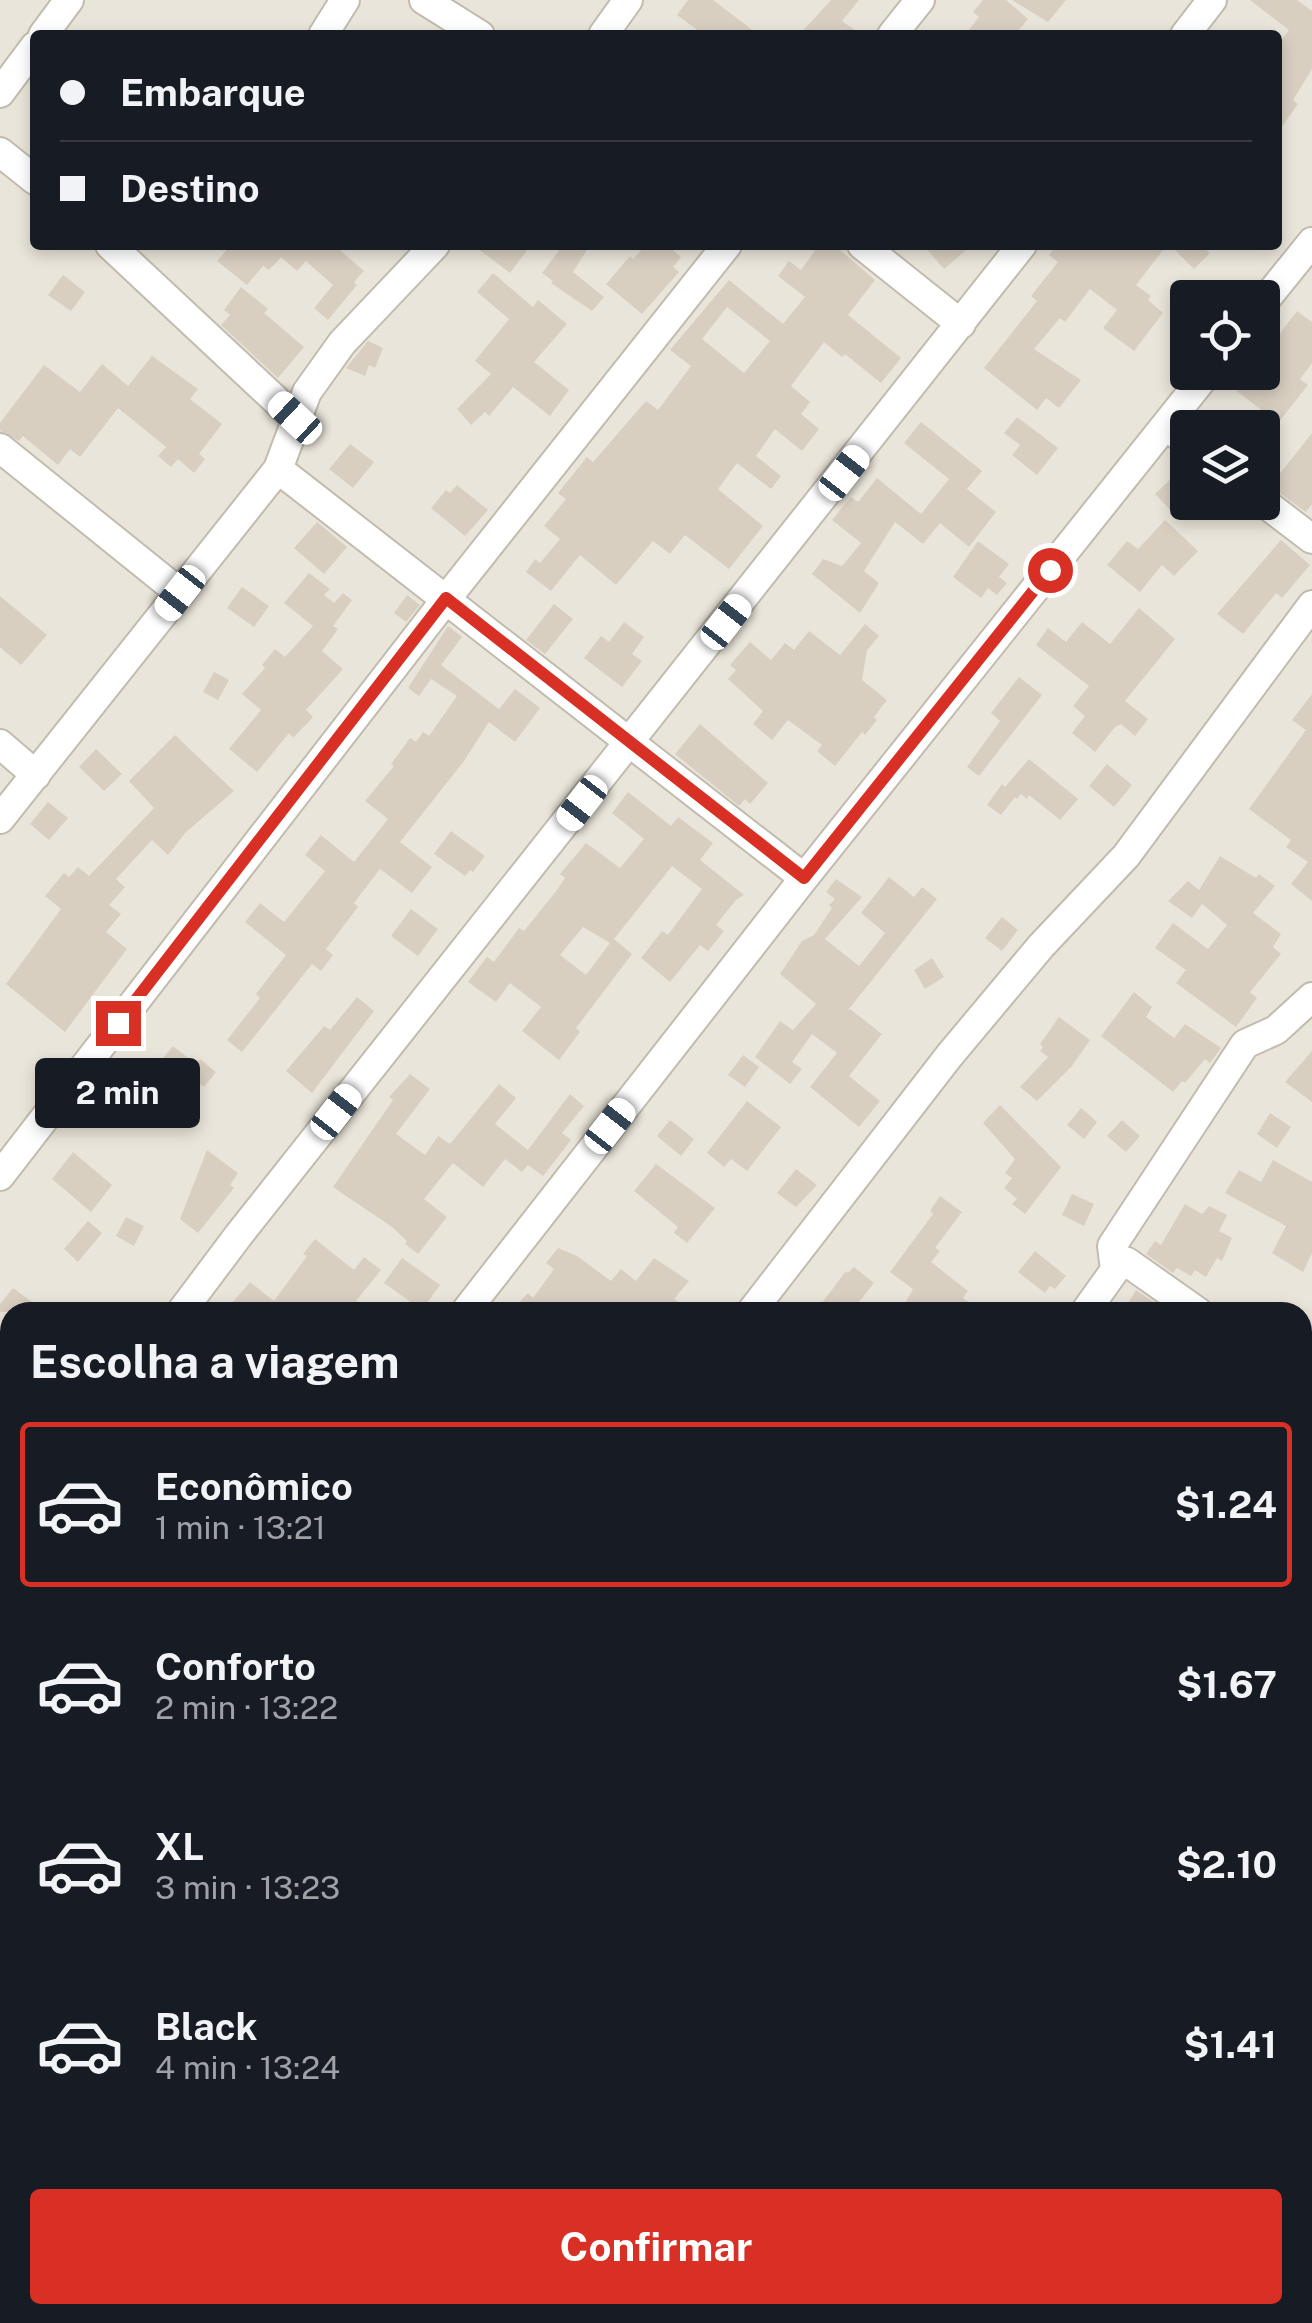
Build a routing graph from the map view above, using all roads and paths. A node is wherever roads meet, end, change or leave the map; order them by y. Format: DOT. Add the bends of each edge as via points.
graph roads {
  1 [pos="70,0"];
  2 [pos="345,0"];
  3 [pos="424,0"];
  4 [pos="628,0"];
  5 [pos="920,0"];
  6 [pos="1212,0"];
  7 [pos="47,30"];
  8 [pos="326,30"];
  9 [pos="472,30"];
  10 [pos="607,30"];
  11 [pos="896,30"];
  12 [pos="1189,30"];
  13 [pos="30,53"];
  14 [pos="0,93"];
  15 [pos="0,152"];
  16 [pos="30,176"];
  17 [pos="1312,242"];
  18 [pos="430,250"];
  19 [pos="723,250"];
  20 [pos="868,250"];
  21 [pos="1018,250"];
  22 [pos="141,255"];
  23 [pos="1280,282"];
  24 [pos="961,324"];
  25 [pos="295,418"];
  26 [pos="1170,442"];
  27 [pos="0,448"];
  28 [pos="278,470"];
  29 [pos="1280,515"];
  30 [pos="1312,538"];
  31 [pos="180,593"];
  32 [pos="446,598"];
  33 [pos="1312,605"];
  34 [pos="632,741"];
  35 [pos="0,744"];
  36 [pos="36,775"];
  37 [pos="0,819"];
  38 [pos="804,878"];
  39 [pos="1312,997"];
  40 [pos="0,1176"];
  41 [pos="1114,1258"];
  42 [pos="188,1302"];
  43 [pos="473,1302"];
  44 [pos="771,1302"];
  45 [pos="1091,1302"];
  46 [pos="1184,1302"];
  1 -- 7 [label="street"];
  2 -- 8 [label="street"];
  3 -- 9 [label="street"];
  4 -- 10 [label="street"];
  5 -- 11 [label="street"];
  6 -- 12 [label="street"];
  13 -- 14 [label="street"];
  15 -- 16 [label="street"];
  17 -- 23 [label="street"];
  18 -- 25 [label="street" via="342,344"];
  19 -- 32 [label="street"];
  20 -- 24 [label="street"];
  21 -- 24 [label="street"];
  22 -- 25 [label="street"];
  24 -- 34 [label="street"];
  25 -- 28 [label="street"];
  26 -- 38 [label="street"];
  27 -- 31 [label="street"];
  28 -- 31 [label="street"];
  28 -- 32 [label="street"];
  29 -- 30 [label="street"];
  31 -- 36 [label="street"];
  32 -- 34 [label="street"];
  32 -- 40 [label="street"];
  33 -- 44 [label="street" via="1126,856 949,1056"];
  34 -- 38 [label="street"];
  34 -- 42 [label="street"];
  35 -- 36 [label="street"];
  36 -- 37 [label="street"];
  38 -- 43 [label="street"];
  39 -- 41 [label="street" via="1276,1030 1245,1044 1112,1246"];
  41 -- 45 [label="street" via="1115,1270"];
  41 -- 46 [label="street"];
}
